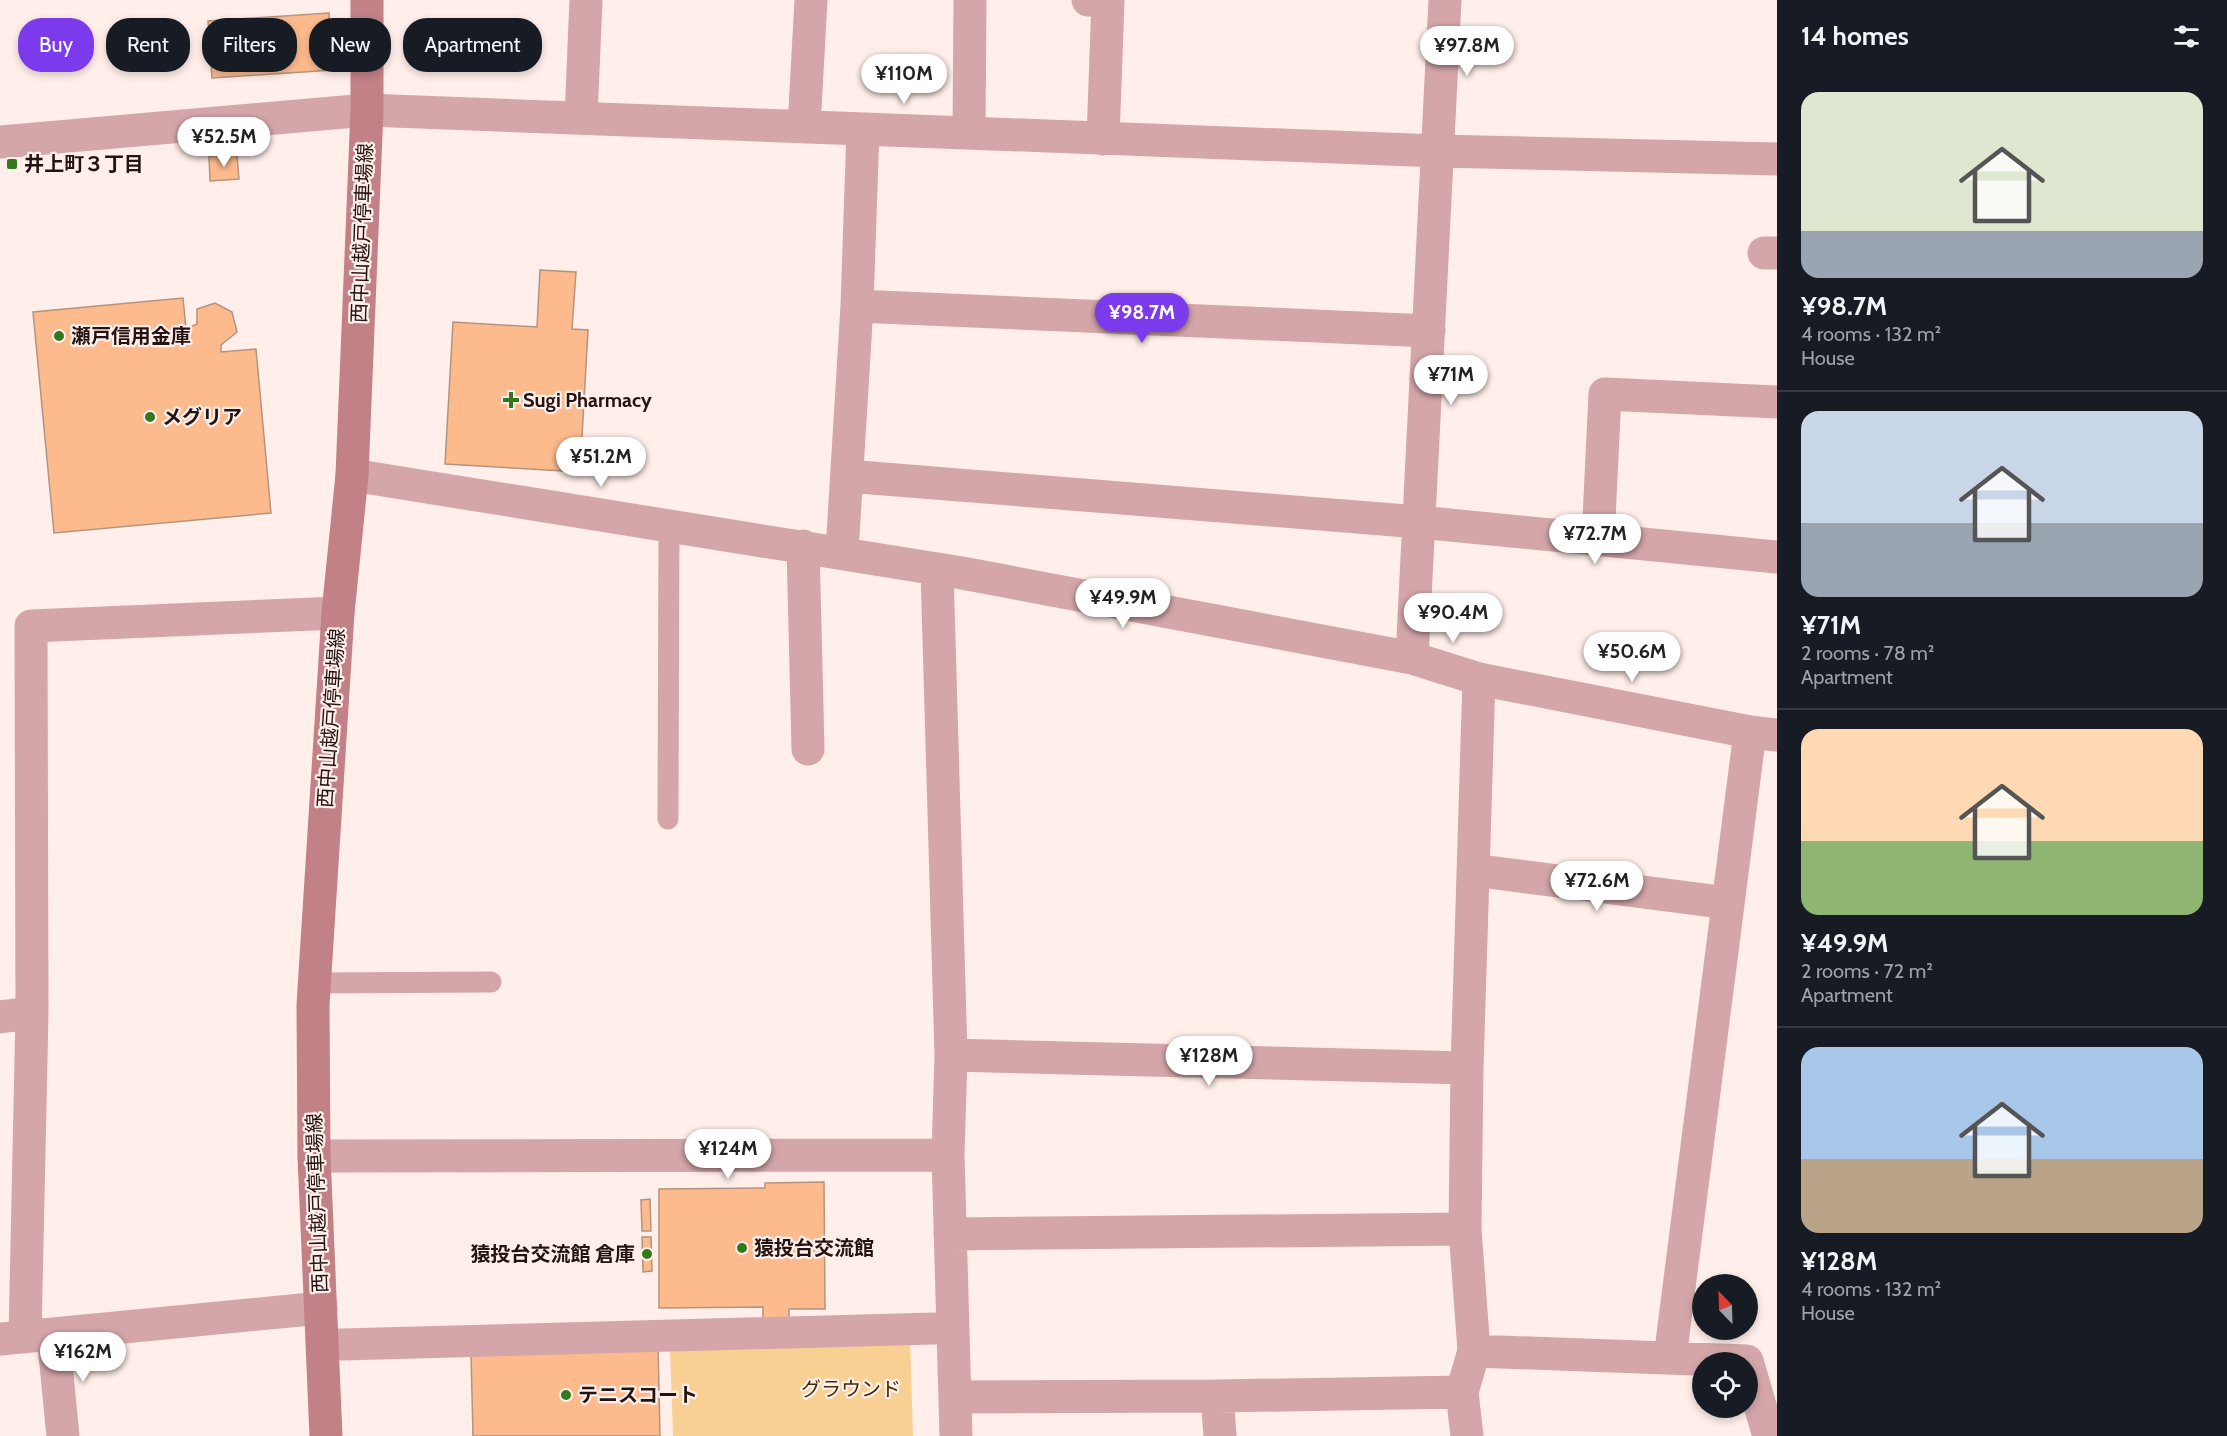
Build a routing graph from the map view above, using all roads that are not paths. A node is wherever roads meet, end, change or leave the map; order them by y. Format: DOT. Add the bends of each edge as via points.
graph roads {
  1 [pos="366,0"];
  2 [pos="586,0"];
  3 [pos="811,0"];
  4 [pos="970,0"];
  5 [pos="1088,0"];
  6 [pos="1444,0"];
  7 [pos="367,110"];
  8 [pos="581,118"];
  9 [pos="804,127"];
  10 [pos="863,129"];
  11 [pos="969,133"];
  12 [pos="1103,139"];
  13 [pos="0,142"];
  14 [pos="1438,151"];
  15 [pos="1777,159"];
  16 [pos="856,306"];
  17 [pos="1429,331"];
  18 [pos="1777,402"];
  19 [pos="351,475"];
  20 [pos="846,476"];
  21 [pos="1419,522"];
  22 [pos="669,525"];
  23 [pos="1598,540"];
  24 [pos="803,546"];
  25 [pos="842,552"];
  26 [pos="1777,557"];
  27 [pos="937,570"];
  28 [pos="338,613"];
  29 [pos="1412,658"];
  30 [pos="1479,679"];
  31 [pos="1763,734"];
  32 [pos="808,749"];
  33 [pos="668,819"];
  34 [pos="1473,870"];
  35 [pos="1728,903"];
  36 [pos="491,981"];
  37 [pos="314,983"];
  38 [pos="32,1013"];
  39 [pos="0,1017"];
  40 [pos="951,1055"];
  41 [pos="1467,1068"];
  42 [pos="948,1155"];
  43 [pos="314,1156"];
  44 [pos="1465,1229"];
  45 [pos="950,1234"];
  46 [pos="321,1308"];
  47 [pos="952,1328"];
  48 [pos="26,1337"];
  49 [pos="323,1345"];
  50 [pos="1473,1352"];
  51 [pos="1670,1358"];
  52 [pos="1462,1392"];
  53 [pos="1218,1396"];
  54 [pos="955,1397"];
  55 [pos="63,1436"];
  56 [pos="326,1436"];
  57 [pos="956,1436"];
  58 [pos="1220,1436"];
  59 [pos="1467,1436"];
  60 [pos="1769,1436"];
  1 -- 7 [label="main road, 西中山越戸停車場線"];
  2 -- 8 [label="street"];
  3 -- 9 [label="street"];
  4 -- 11 [label="street"];
  5 -- 12 [label="street" via="1108,1"];
  6 -- 14 [label="street"];
  7 -- 8 [label="street"];
  7 -- 13 [label="street"];
  7 -- 19 [label="main road, 西中山越戸停車場線"];
  8 -- 9 [label="street"];
  9 -- 10 [label="street"];
  10 -- 11 [label="street"];
  10 -- 16 [label="street"];
  11 -- 12 [label="street"];
  12 -- 14 [label="street"];
  14 -- 15 [label="street"];
  14 -- 17 [label="street"];
  16 -- 17 [label="street"];
  16 -- 20 [label="street"];
  17 -- 21 [label="street"];
  18 -- 23 [label="street" via="1605,394"];
  19 -- 22 [label="street"];
  19 -- 28 [label="main road, 西中山越戸停車場線"];
  20 -- 21 [label="street"];
  20 -- 25 [label="street"];
  21 -- 23 [label="street"];
  21 -- 29 [label="street"];
  22 -- 24 [label="street"];
  22 -- 33 [label="lane"];
  23 -- 26 [label="street"];
  24 -- 25 [label="street"];
  24 -- 32 [label="street"];
  25 -- 27 [label="street"];
  27 -- 29 [label="street"];
  27 -- 40 [label="street"];
  28 -- 37 [label="main road, 西中山越戸停車場線"];
  28 -- 38 [label="street" via="31,626"];
  29 -- 30 [label="street"];
  30 -- 31 [label="street"];
  30 -- 34 [label="street"];
  31 -- 35 [label="street"];
  34 -- 35 [label="street"];
  34 -- 41 [label="street"];
  35 -- 51 [label="street"];
  36 -- 37 [label="lane"];
  37 -- 43 [label="main road, 西中山越戸停車場線"];
  38 -- 39 [label="street"];
  38 -- 48 [label="street"];
  40 -- 41 [label="street"];
  40 -- 42 [label="street"];
  41 -- 44 [label="street"];
  42 -- 43 [label="street"];
  42 -- 45 [label="street"];
  43 -- 46 [label="main road, 西中山越戸停車場線"];
  44 -- 45 [label="street"];
  44 -- 50 [label="street"];
  45 -- 47 [label="street"];
  46 -- 48 [label="street"];
  46 -- 49 [label="main road, 西中山越戸停車場線"];
  47 -- 49 [label="street"];
  47 -- 54 [label="street"];
  48 -- 55 [label="street"];
  49 -- 56 [label="main road, 西中山越戸停車場線"];
  50 -- 51 [label="street"];
  50 -- 52 [label="street"];
  51 -- 60 [label="street" via="1747,1361"];
  52 -- 53 [label="street"];
  52 -- 59 [label="street"];
  53 -- 54 [label="street"];
  53 -- 58 [label="street"];
  54 -- 57 [label="street"];
}
